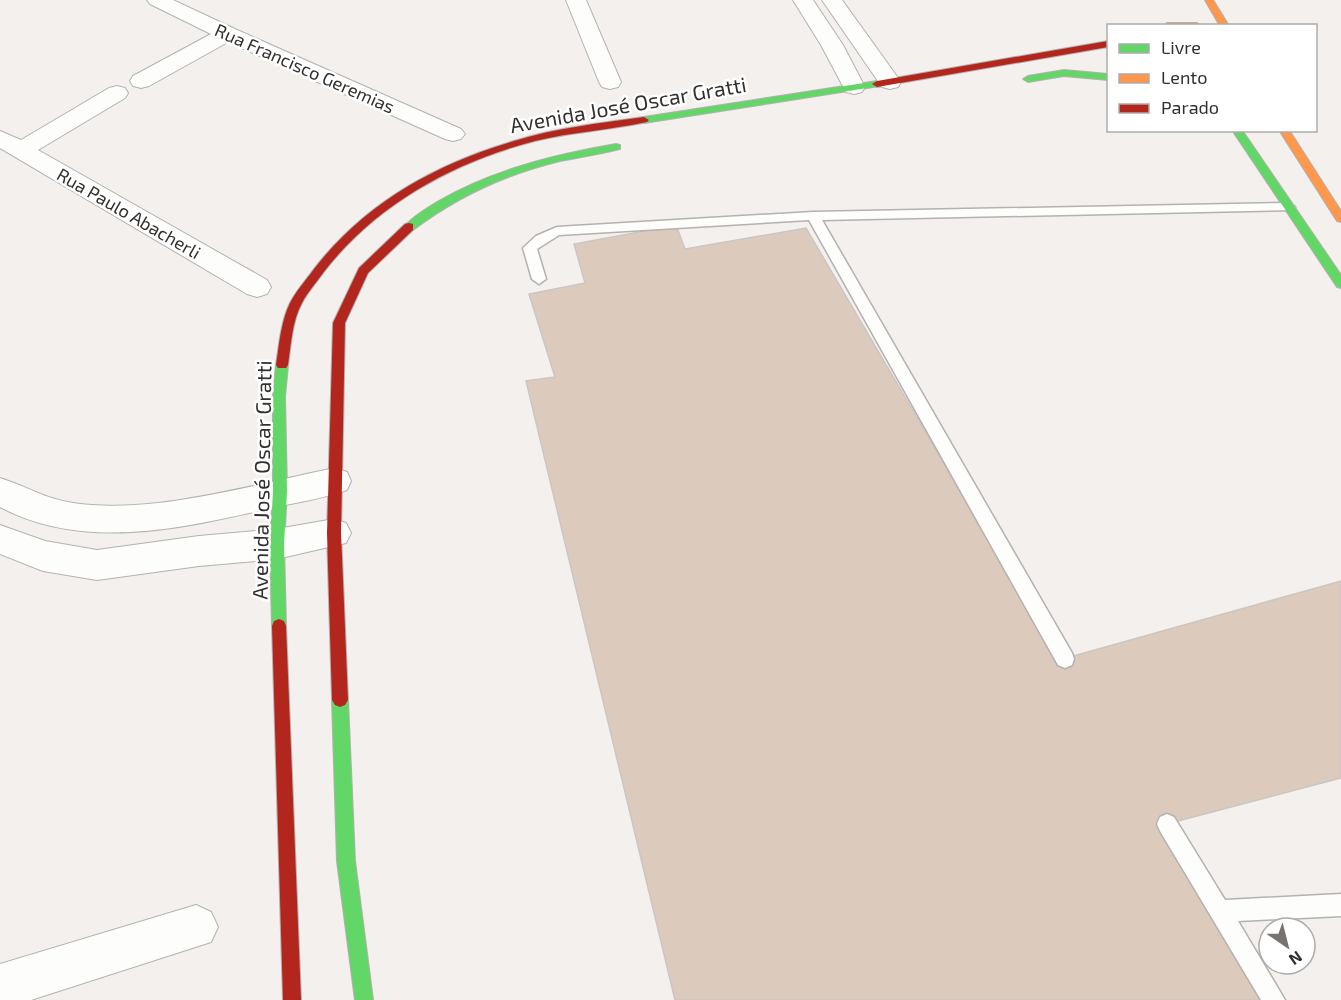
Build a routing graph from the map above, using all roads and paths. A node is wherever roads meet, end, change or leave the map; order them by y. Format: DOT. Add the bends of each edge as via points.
graph roads {
  1 [pos="157,0"];
  2 [pos="576,0"];
  3 [pos="832,0"];
  4 [pos="1209,0"];
  5 [pos="806,1"];
  6 [pos="199,10"];
  7 [pos="1161,12"];
  8 [pos="1156,24"];
  9 [pos="1224,24"];
  10 [pos="227,34"];
  11 [pos="1107,44"];
  12 [pos="1107,77"];
  13 [pos="141,81"];
  14 [pos="1014,81"];
  15 [pos="610,82"];
  16 [pos="890,82"];
  17 [pos="854,87"];
  18 [pos="117,93"];
  19 [pos="1237,132"];
  20 [pos="1285,132"];
  21 [pos="453,134"];
  22 [pos="10,144"];
  23 [pos="635,144"];
  24 [pos="1289,207"];
  25 [pos="813,216"];
  26 [pos="1341,219"];
  27 [pos="539,279"];
  28 [pos="1341,284"];
  29 [pos="257,287"];
  30 [pos="335,481"];
  31 [pos="0,491"];
  32 [pos="280,491"];
  33 [pos="334,533"];
  34 [pos="0,539"];
  35 [pos="277,544"];
  36 [pos="1065,659"];
  37 [pos="1167,824"];
  38 [pos="1341,905"];
  39 [pos="1220,910"];
  40 [pos="196,927"];
  41 [pos="0,987"];
  42 [pos="292,1000"];
  43 [pos="364,1000"];
  44 [pos="1274,1000"];
  1 -- 6 [label="street, Rua Francisco Geremias"];
  2 -- 15 [label="street"];
  3 -- 16 [label="street"];
  4 -- 9 [label="street"];
  5 -- 17 [label="street"];
  6 -- 10 [label="street, Rua Francisco Geremias"];
  7 -- 8 [label="street"];
  10 -- 13 [label="street"];
  10 -- 21 [label="street, Rua Francisco Geremias"];
  11 -- 16 [label="street, Avenida José Oscar Gratti"];
  12 -- 14 [label="street" via="1064,73"];
  16 -- 17 [label="street, Avenida José Oscar Gratti"];
  17 -- 32 [label="street, Avenida José Oscar Gratti" via="560,133 503,147 412,186 362,222 330,254 296,304 281,376"];
  18 -- 22 [label="street"];
  19 -- 24 [label="street"];
  20 -- 26 [label="street"];
  22 -- 29 [label="street, Rua Paulo Abacherli"];
  23 -- 30 [label="street, Avenida José Oscar Gratti" via="517,169 462,191 396,237 363,271 339,323"];
  24 -- 25 [label="lane"];
  24 -- 28 [label="street"];
  25 -- 27 [label="lane" via="557,231 530,248"];
  25 -- 36 [label="lane"];
  30 -- 32 [label="street"];
  30 -- 33 [label="street, Avenida José Oscar Gratti"];
  31 -- 32 [label="street" via="15,502 69,518 110,520 204,509"];
  32 -- 35 [label="street, Avenida José Oscar Gratti"];
  33 -- 35 [label="street"];
  33 -- 43 [label="street, Avenida José Oscar Gratti" via="346,861"];
  34 -- 35 [label="street" via="44,556 97,565"];
  35 -- 42 [label="street, Avenida José Oscar Gratti"];
  37 -- 39 [label="lane"];
  38 -- 39 [label="lane"];
  39 -- 44 [label="lane"];
  40 -- 41 [label="street"];
}
